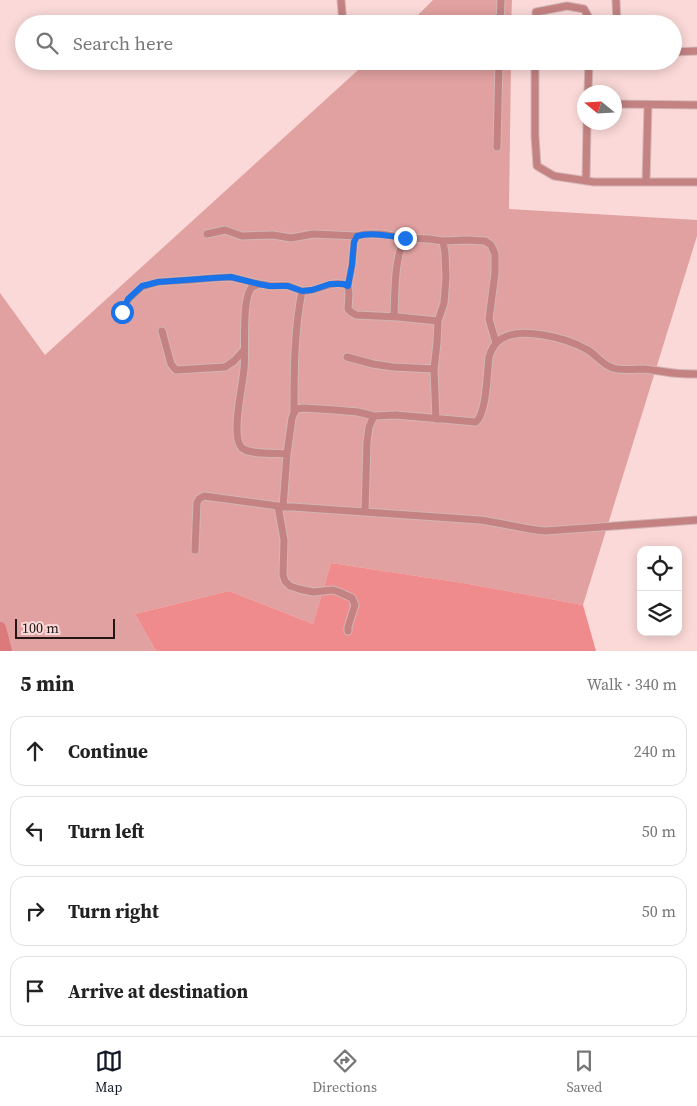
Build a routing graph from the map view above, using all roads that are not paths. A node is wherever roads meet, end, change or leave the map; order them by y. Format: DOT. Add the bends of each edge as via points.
graph roads {
  1 [pos="342,0"];
  2 [pos="501,0"];
  3 [pos="616,0"];
  4 [pos="343,15"];
  5 [pos="500,15"];
  6 [pos="536,15"];
  7 [pos="587,15"];
  8 [pos="617,15"];
  9 [pos="697,51"];
  10 [pos="682,52"];
  11 [pos="499,70"];
  12 [pos="535,70"];
  13 [pos="588,70"];
  14 [pos="588,85"];
  15 [pos="622,104"];
  16 [pos="648,105"];
  17 [pos="697,105"];
  18 [pos="587,130"];
  19 [pos="497,147"];
  20 [pos="586,181"];
  21 [pos="646,182"];
  22 [pos="697,182"];
  23 [pos="207,234"];
  24 [pos="357,236"];
  25 [pos="405,238"];
  26 [pos="442,242"];
  27 [pos="259,284"];
  28 [pos="348,286"];
  29 [pos="302,291"];
  30 [pos="122,312"];
  31 [pos="394,316"];
  32 [pos="438,320"];
  33 [pos="162,331"];
  34 [pos="496,343"];
  35 [pos="244,350"];
  36 [pos="347,357"];
  37 [pos="434,369"];
  38 [pos="697,374"];
  39 [pos="294,413"];
  40 [pos="374,416"];
  41 [pos="436,419"];
  42 [pos="287,454"];
  43 [pos="281,506"];
  44 [pos="365,512"];
  45 [pos="697,520"];
  46 [pos="195,550"];
  47 [pos="348,631"];
  1 -- 4 [label="street"];
  2 -- 5 [label="street"];
  3 -- 8 [label="street"];
  6 -- 7 [label="street" via="536,12 567,6 584,9"];
  9 -- 10 [label="street"];
  11 -- 19 [label="street"];
  12 -- 20 [label="street" via="537,166 554,176"];
  13 -- 14 [label="street"];
  15 -- 16 [label="street"];
  16 -- 17 [label="street"];
  16 -- 21 [label="street"];
  18 -- 20 [label="street"];
  20 -- 21 [label="street"];
  21 -- 22 [label="street"];
  23 -- 24 [label="street" via="225,230 242,236"];
  24 -- 25 [label="street" via="381,234"];
  24 -- 28 [label="street"];
  25 -- 26 [label="street"];
  25 -- 31 [label="street" via="398,268"];
  26 -- 32 [label="street" via="445,286"];
  26 -- 34 [label="street" via="485,241 491,245 495,254 495,273 489,318"];
  27 -- 29 [label="street" via="288,286"];
  27 -- 30 [label="street" via="231,277 158,282 142,286 128,299"];
  27 -- 35 [label="street" via="249,292 246,305"];
  28 -- 29 [label="street" via="330,284"];
  28 -- 31 [label="street" via="348,308 351,312 361,316"];
  29 -- 39 [label="street" via="297,314"];
  31 -- 32 [label="street"];
  32 -- 37 [label="street"];
  33 -- 35 [label="street" via="171,364 176,370 225,367"];
  34 -- 38 [label="street" via="518,332 542,335 585,348 611,368"];
  34 -- 41 [label="street" via="489,357 481,418 476,422"];
  35 -- 42 [label="street" via="238,440 242,448 251,452"];
  36 -- 37 [label="street" via="394,367"];
  37 -- 41 [label="street"];
  39 -- 40 [label="street" via="303,408"];
  39 -- 42 [label="street"];
  40 -- 41 [label="street"];
  40 -- 44 [label="street" via="367,442"];
  42 -- 43 [label="street"];
  43 -- 44 [label="street"];
  43 -- 46 [label="street" via="204,496 197,503"];
  43 -- 47 [label="street" via="285,581 299,589 313,592 332,590 352,598 355,605"];
  44 -- 45 [label="street" via="480,520 545,531"];
}
